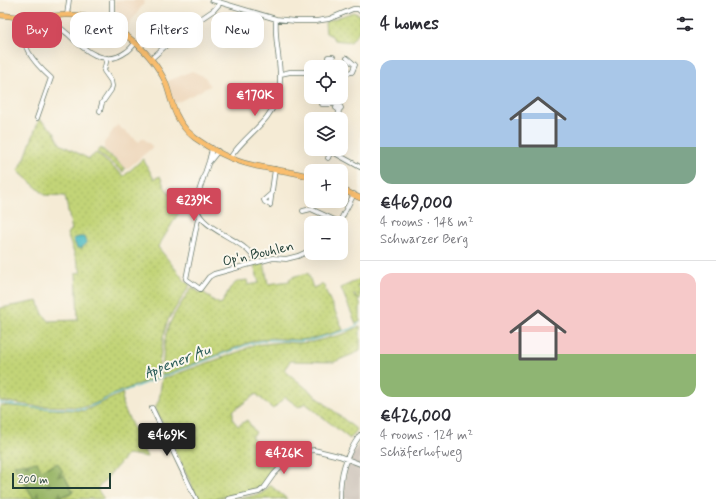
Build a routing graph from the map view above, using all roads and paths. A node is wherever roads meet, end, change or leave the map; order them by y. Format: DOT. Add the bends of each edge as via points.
graph roads {
  1 [pos="69,0"];
  2 [pos="112,0"];
  3 [pos="212,0"];
  4 [pos="220,3"];
  5 [pos="359,10"];
  6 [pos="112,12"];
  7 [pos="0,15"];
  8 [pos="62,15"];
  9 [pos="67,15"];
  10 [pos="70,15"];
  11 [pos="12,17"];
  12 [pos="276,19"];
  13 [pos="62,29"];
  14 [pos="128,38"];
  15 [pos="135,44"];
  16 [pos="27,48"];
  17 [pos="140,48"];
  18 [pos="333,57"];
  19 [pos="107,58"];
  20 [pos="347,58"];
  21 [pos="151,59"];
  22 [pos="328,60"];
  23 [pos="304,72"];
  24 [pos="348,73"];
  25 [pos="281,74"];
  26 [pos="322,104"];
  27 [pos="338,106"];
  28 [pos="100,111"];
  29 [pos="338,112"];
  30 [pos="37,118"];
  31 [pos="215,150"];
  32 [pos="341,156"];
  33 [pos="230,158"];
  34 [pos="360,167"];
  35 [pos="275,169"];
  36 [pos="304,175"];
  37 [pos="348,191"];
  38 [pos="272,193"];
  39 [pos="358,196"];
  40 [pos="304,211"];
  41 [pos="326,216"];
  42 [pos="343,216"];
  43 [pos="200,217"];
  44 [pos="304,253"];
  45 [pos="253,256"];
  46 [pos="152,408"];
  47 [pos="360,435"];
  48 [pos="346,458"];
  49 [pos="360,464"];
  50 [pos="196,499"];
  51 [pos="228,499"];
  52 [pos="340,499"];
  1 -- 9 [label="street"];
  2 -- 6 [label="street"];
  3 -- 4 [label="street"];
  4 -- 12 [label="street"];
  4 -- 21 [label="street"];
  5 -- 12 [label="street" via="353,9 329,19 316,21"];
  7 -- 11 [label="main road"];
  8 -- 9 [label="main road"];
  9 -- 10 [label="main road"];
  12 -- 25 [label="street"];
  13 -- 19 [label="street" via="86,50"];
  14 -- 15 [label="main road"];
  15 -- 19 [label="street" via="125,53"];
  16 -- 30 [label="street" via="36,64 51,78"];
  17 -- 21 [label="main road"];
  18 -- 22 [label="street" via="328,57"];
  19 -- 28 [label="street" via="104,73 112,86"];
  20 -- 24 [label="street" via="355,65 352,72"];
  21 -- 31 [label="main road" via="165,80 181,124 197,139"];
  23 -- 25 [label="street"];
  25 -- 33 [label="street" via="278,95 270,111"];
  26 -- 27 [label="street"];
  27 -- 29 [label="street"];
  31 -- 33 [label="main road"];
  31 -- 43 [label="street" via="210,153 210,162 196,200"];
  32 -- 34 [label="street"];
  33 -- 35 [label="main road"];
  35 -- 36 [label="main road"];
  35 -- 38 [label="street"];
  37 -- 39 [label="main road"];
  39 -- 42 [label="street"];
  40 -- 41 [label="street" via="311,209"];
  43 -- 44 [label="street, Op'n Bouhlen" via="186,279 200,289 214,274 273,258 286,259"];
  43 -- 45 [label="street" via="246,248"];
  46 -- 50 [label="street"];
  47 -- 48 [label="street"];
  48 -- 49 [label="street"];
  48 -- 51 [label="street" via="314,450 308,451 281,467 259,492"];
  48 -- 52 [label="street"];
}
